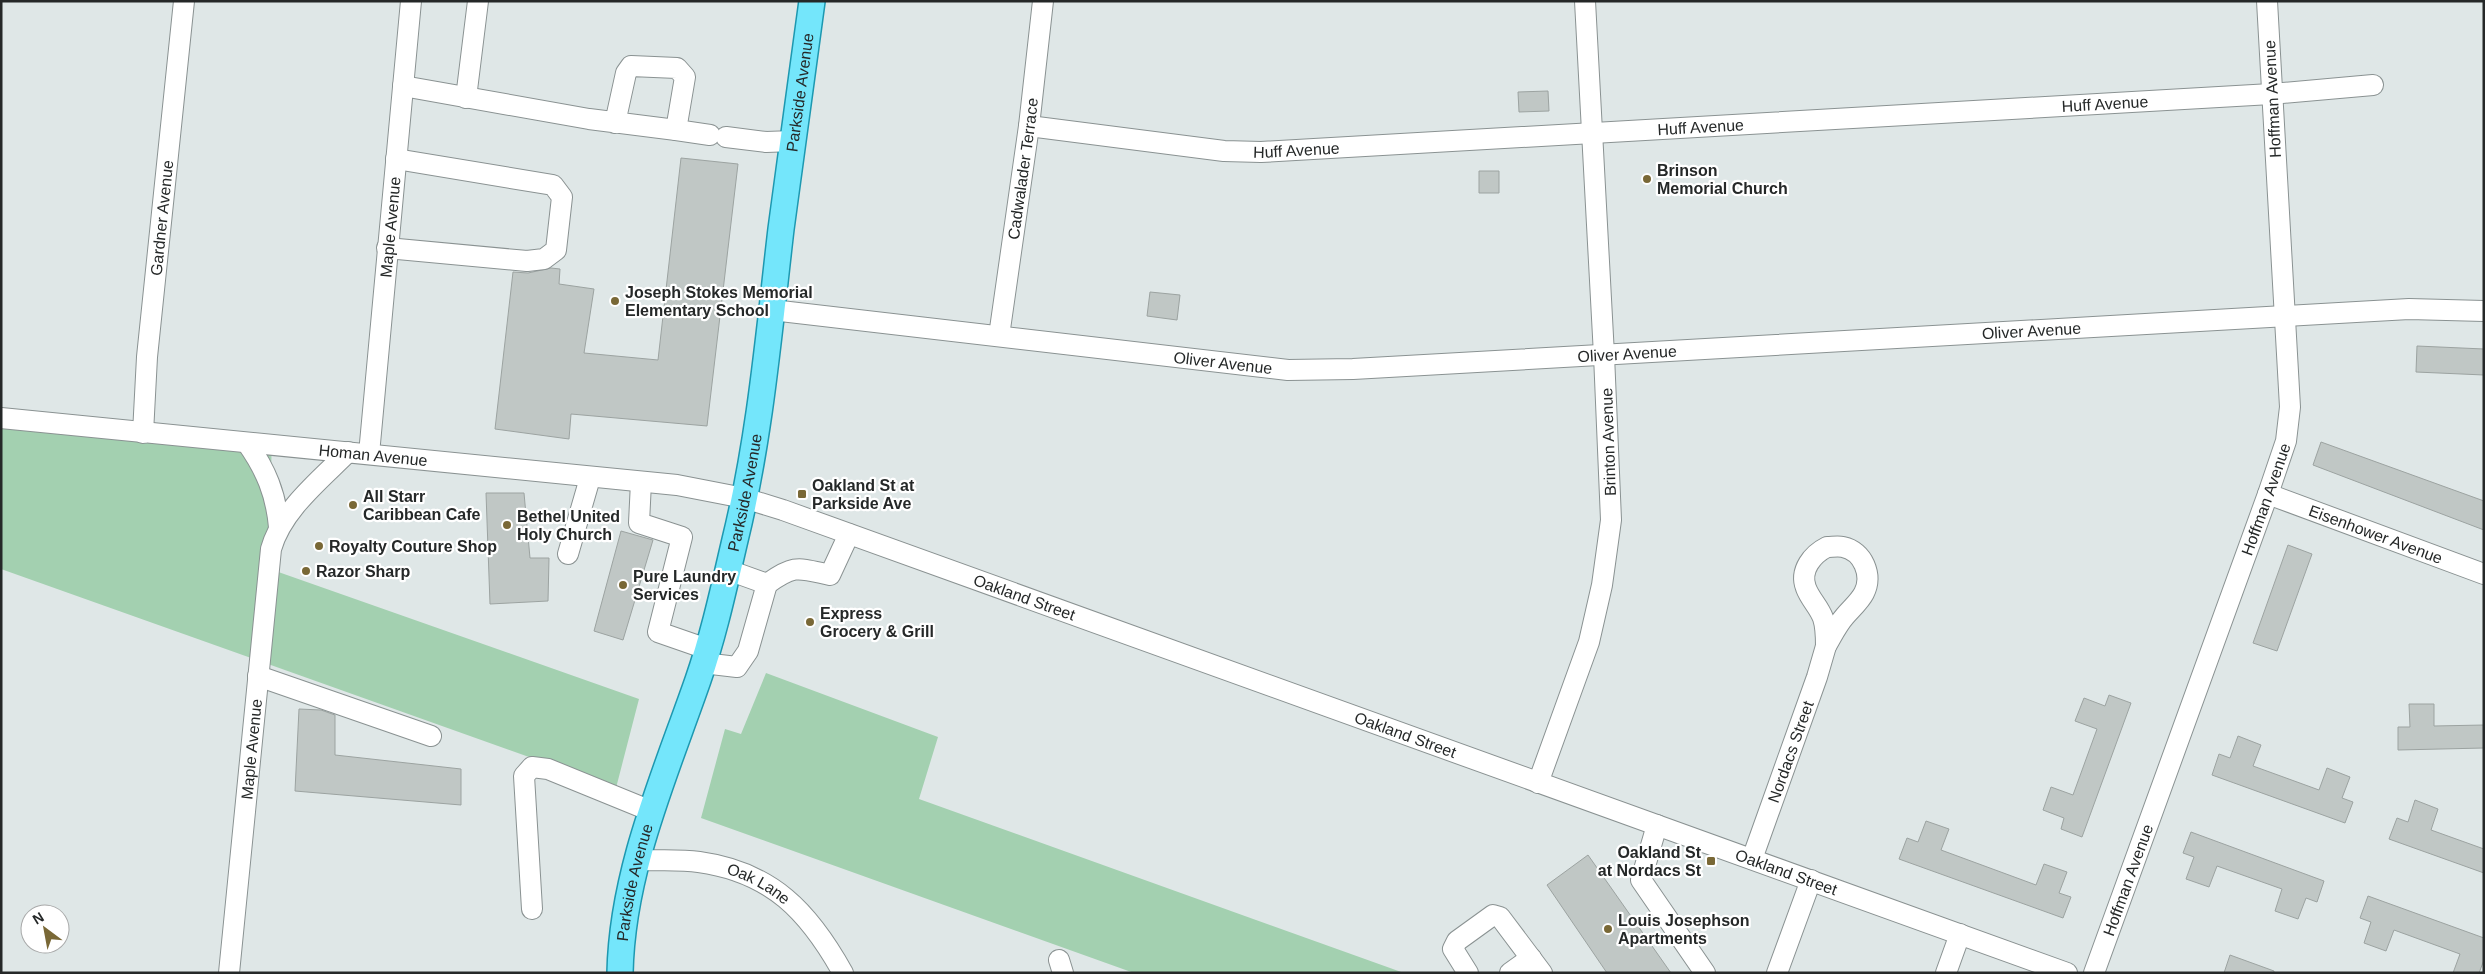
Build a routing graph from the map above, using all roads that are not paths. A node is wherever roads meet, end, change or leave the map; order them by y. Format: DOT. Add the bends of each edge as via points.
graph roads {
  1 [pos="184,1"];
  2 [pos="411,1"];
  3 [pos="478,1"];
  4 [pos="812,1"];
  5 [pos="1043,1"];
  6 [pos="1585,1"];
  7 [pos="2267,1"];
  8 [pos="2372,85"];
  9 [pos="403,86"];
  10 [pos="2271,94"];
  11 [pos="466,98"];
  12 [pos="615,123"];
  13 [pos="1029,126"];
  14 [pos="676,130"];
  15 [pos="1592,133"];
  16 [pos="794,141"];
  17 [pos="396,159"];
  18 [pos="387,248"];
  19 [pos="772,310"];
  20 [pos="2484,311"];
  21 [pos="2284,316"];
  22 [pos="999,336"];
  23 [pos="1604,355"];
  24 [pos="1,418"];
  25 [pos="143,433"];
  26 [pos="246,443"];
  27 [pos="348,452"];
  28 [pos="368,454"];
  29 [pos="590,478"];
  30 [pos="641,482"];
  31 [pos="2268,494"];
  32 [pos="744,498"];
  33 [pos="279,527"];
  34 [pos="850,534"];
  35 [pos="568,554"];
  36 [pos="728,570"];
  37 [pos="2484,574"];
  38 [pos="768,584"];
  39 [pos="1826,646"];
  40 [pos="705,656"];
  41 [pos="258,676"];
  42 [pos="430,736"];
  43 [pos="1538,783"];
  44 [pos="652,811"];
  45 [pos="1657,825"];
  46 [pos="1752,858"];
  47 [pos="638,860"];
  48 [pos="1811,880"];
  49 [pos="532,909"];
  50 [pos="1960,934"];
  51 [pos="1536,965"];
  52 [pos="230,973"];
  53 [pos="620,973"];
  54 [pos="842,973"];
  55 [pos="1468,973"];
  56 [pos="1510,973"];
  57 [pos="1705,973"];
  58 [pos="1777,973"];
  59 [pos="1946,973"];
  60 [pos="2067,973"];
  61 [pos="2094,973"];
  1 -- 25 [label="street, Gardner Avenue"];
  2 -- 9 [label="street, Maple Avenue"];
  3 -- 11 [label="street"];
  4 -- 16 [label="main road, Parkside Avenue"];
  5 -- 13 [label="street, Cadwalader Terrace"];
  6 -- 15 [label="street, Brinton Avenue"];
  7 -- 10 [label="street, Hoffman Avenue"];
  8 -- 10 [label="street, Huff Avenue"];
  9 -- 11 [label="street"];
  9 -- 17 [label="street, Maple Avenue"];
  10 -- 15 [label="street, Huff Avenue"];
  10 -- 21 [label="street, Hoffman Avenue"];
  11 -- 12 [label="street"];
  12 -- 14 [label="street"];
  12 -- 14 [label="street" via="626,73 631,66 677,68 685,77"];
  13 -- 15 [label="street, Huff Avenue" via="1224,151 1261,152"];
  13 -- 22 [label="street, Cadwalader Terrace"];
  14 -- 16 [label="street" via="766,142"];
  15 -- 23 [label="street, Brinton Avenue"];
  16 -- 19 [label="main road, Parkside Avenue"];
  17 -- 18 [label="street, Maple Avenue"];
  17 -- 18 [label="street" via="553,185 562,197 556,250 544,259 504,260"];
  18 -- 28 [label="street, Maple Avenue"];
  19 -- 22 [label="street, Oliver Avenue"];
  19 -- 32 [label="main road, Parkside Avenue"];
  20 -- 21 [label="street, Oliver Avenue" via="2409,309"];
  21 -- 23 [label="street, Oliver Avenue"];
  21 -- 31 [label="street, Hoffman Avenue" via="2290,407 2288,433"];
  22 -- 23 [label="street, Oliver Avenue" via="1288,370"];
  23 -- 43 [label="street, Brinton Avenue" via="1611,520 1602,585 1589,642"];
  24 -- 25 [label="street, Homan Avenue"];
  25 -- 26 [label="street, Homan Avenue"];
  26 -- 27 [label="street, Homan Avenue"];
  26 -- 33 [label="street, Maple Avenue" via="268,477"];
  27 -- 28 [label="street, Homan Avenue"];
  27 -- 33 [label="street, Maple Avenue"];
  28 -- 29 [label="street, Homan Avenue"];
  29 -- 30 [label="street, Homan Avenue"];
  29 -- 35 [label="street"];
  30 -- 32 [label="street, Homan Avenue" via="677,485"];
  30 -- 40 [label="street" via="639,523 682,537 658,632"];
  31 -- 37 [label="street, Eisenhower Avenue"];
  31 -- 61 [label="street, Hoffman Avenue"];
  32 -- 34 [label="street, Oakland Street"];
  32 -- 36 [label="main road, Parkside Avenue"];
  33 -- 41 [label="street, Maple Avenue" via="271,549"];
  34 -- 38 [label="street" via="830,575 798,568"];
  34 -- 43 [label="street, Oakland Street"];
  36 -- 38 [label="street"];
  36 -- 40 [label="main road, Parkside Avenue"];
  38 -- 40 [label="street" via="748,651 736,667"];
  39 -- 39 [label="street, Nordacs Street" via="1867,586 1868,572 1862,560 1843,547 1820,550 1809,561 1804,574 1805,587 1824,621"];
  39 -- 46 [label="street, Nordacs Street"];
  40 -- 44 [label="main road, Parkside Avenue"];
  41 -- 42 [label="street"];
  41 -- 52 [label="street, Maple Avenue"];
  43 -- 45 [label="street, Oakland Street"];
  44 -- 47 [label="main road, Parkside Avenue"];
  44 -- 49 [label="street" via="548,769 532,766 524,776"];
  45 -- 46 [label="street, Oakland Street"];
  45 -- 57 [label="street" via="1641,880"];
  46 -- 48 [label="street, Oakland Street"];
  47 -- 53 [label="main road, Parkside Avenue" via="624,921"];
  47 -- 54 [label="street, Oak Lane" via="714,865 745,875 775,890 809,920 827,944"];
  48 -- 50 [label="street, Oakland Street"];
  48 -- 58 [label="street"];
  50 -- 59 [label="street"];
  50 -- 60 [label="street, Oakland Street"];
  51 -- 55 [label="street" via="1500,917 1493,915 1457,941 1453,949"];
  51 -- 56 [label="street"];
}
